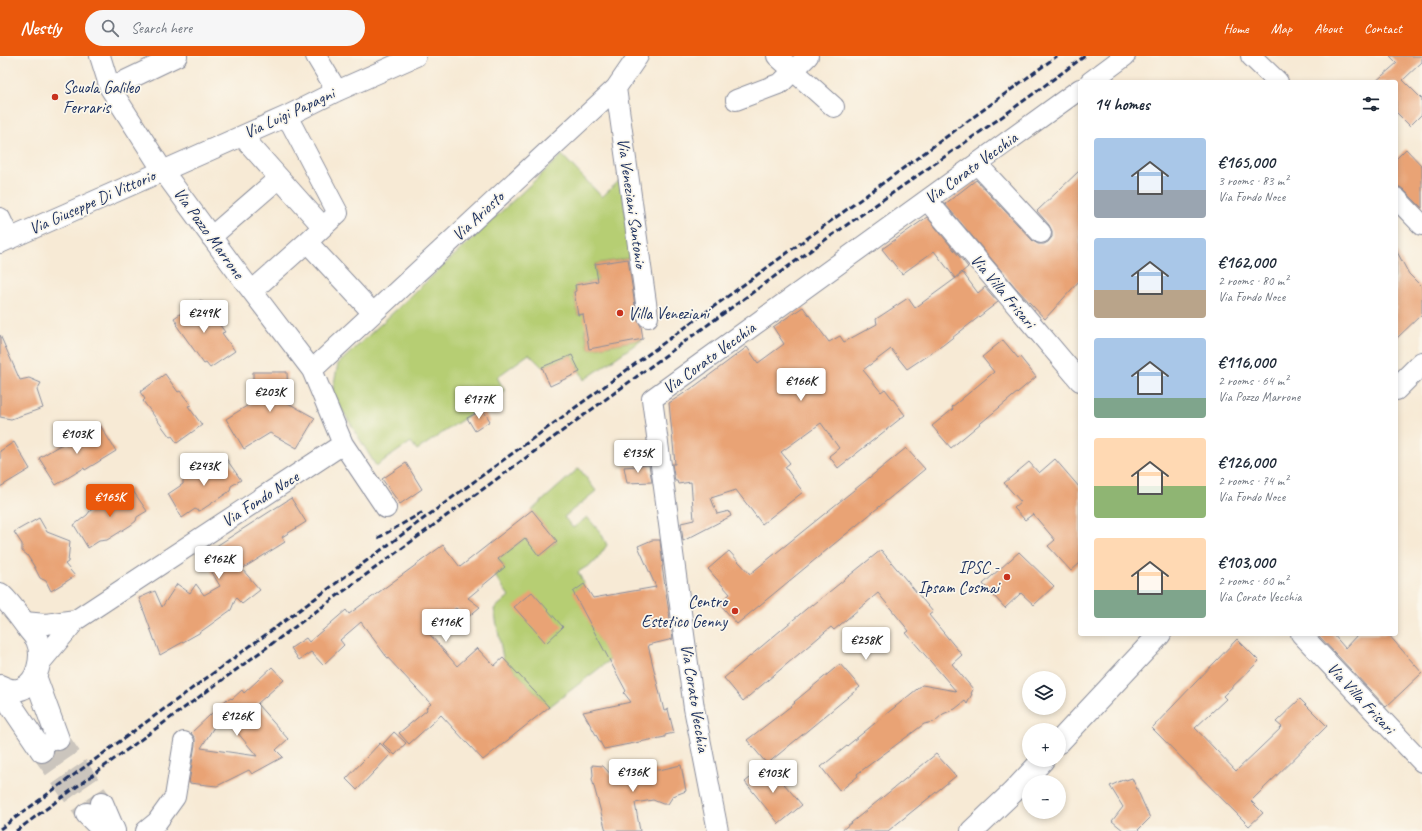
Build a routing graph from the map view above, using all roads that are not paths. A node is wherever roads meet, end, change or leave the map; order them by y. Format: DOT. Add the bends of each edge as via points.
graph roads {
  1 [pos="100,56"];
  2 [pos="177,56"];
  3 [pos="316,56"];
  4 [pos="416,56"];
  5 [pos="638,56"];
  6 [pos="776,56"];
  7 [pos="808,56"];
  8 [pos="1125,56"];
  9 [pos="1251,56"];
  10 [pos="793,70"];
  11 [pos="1093,80"];
  12 [pos="1276,80"];
  13 [pos="110,88"];
  14 [pos="616,88"];
  15 [pos="1078,90"];
  16 [pos="338,91"];
  17 [pos="736,100"];
  18 [pos="834,107"];
  19 [pos="287,116"];
  20 [pos="242,136"];
  21 [pos="977,164"];
  22 [pos="163,171"];
  23 [pos="279,178"];
  24 [pos="928,200"];
  25 [pos="1398,200"];
  26 [pos="0,218"];
  27 [pos="1422,225"];
  28 [pos="322,227"];
  29 [pos="1041,233"];
  30 [pos="211,237"];
  31 [pos="5,241"];
  32 [pos="307,242"];
  33 [pos="252,292"];
  34 [pos="372,313"];
  35 [pos="648,317"];
  36 [pos="1422,363"];
  37 [pos="312,370"];
  38 [pos="1078,379"];
  39 [pos="1398,387"];
  40 [pos="343,444"];
  41 [pos="386,508"];
  42 [pos="0,594"];
  43 [pos="76,620"];
  44 [pos="24,622"];
  45 [pos="1158,636"];
  46 [pos="1303,636"];
  47 [pos="37,670"];
  48 [pos="0,686"];
  49 [pos="0,689"];
  50 [pos="1066,735"];
  51 [pos="184,742"];
  52 [pos="1422,762"];
  53 [pos="1036,767"];
  54 [pos="104,831"];
  55 [pos="114,831"];
  56 [pos="146,831"];
  57 [pos="718,831"];
  58 [pos="972,831"];
  1 -- 13 [label="street, Via Pozzo Marrone"];
  2 -- 13 [label="street"];
  3 -- 16 [label="street"];
  4 -- 16 [label="street, Via Luigi Papagni"];
  5 -- 14 [label="street, Via Ariosto"];
  6 -- 10 [label="street"];
  7 -- 10 [label="street"];
  8 -- 11 [label="street"];
  9 -- 12 [label="street"];
  10 -- 17 [label="street" via="781,83"];
  10 -- 18 [label="street"];
  13 -- 22 [label="street, Via Pozzo Marrone"];
  14 -- 34 [label="street, Via Ariosto"];
  14 -- 35 [label="street, Via Veneziani Santonio"];
  15 -- 21 [label="street, Via Corato Vecchia"];
  16 -- 19 [label="street, Via Luigi Papagni"];
  19 -- 20 [label="street, Via Luigi Papagni"];
  19 -- 28 [label="street" via="338,213"];
  20 -- 22 [label="street, Via Luigi Papagni"];
  20 -- 23 [label="street"];
  21 -- 24 [label="street, Via Corato Vecchia"];
  21 -- 29 [label="street"];
  22 -- 30 [label="street, Via Pozzo Marrone"];
  22 -- 31 [label="street, Via Giuseppe Di Vittorio"];
  23 -- 28 [label="street"];
  23 -- 30 [label="street"];
  24 -- 38 [label="street, Via Villa Frisari"];
  24 -- 57 [label="street, Via Corato Vecchia" via="652,399 694,708"];
  25 -- 27 [label="street"];
  26 -- 31 [label="street"];
  28 -- 32 [label="street"];
  30 -- 33 [label="street, Via Pozzo Marrone"];
  32 -- 33 [label="street"];
  32 -- 34 [label="street"];
  33 -- 37 [label="street, Via Pozzo Marrone"];
  34 -- 37 [label="street, Via Ariosto"];
  36 -- 39 [label="main road"];
  37 -- 40 [label="street, Via Pozzo Marrone"];
  40 -- 41 [label="street, Via Pozzo Marrone"];
  40 -- 43 [label="street, Via Fondo Noce"];
  42 -- 44 [label="main road"];
  43 -- 44 [label="street, Via Fondo Noce" via="46,624"];
  43 -- 47 [label="street, Via Fondo Noce"];
  44 -- 47 [label="main road" via="37,640 40,651"];
  45 -- 50 [label="main road"];
  46 -- 52 [label="street, Via Villa Frisari"];
  47 -- 48 [label="main road" via="29,684 20,690 8,690"];
  47 -- 49 [label="main road" via="50,745"];
  51 -- 56 [label="street" via="175,797 157,822"];
  53 -- 58 [label="main road"];
  54 -- 55 [label="main road" via="94,809"];
}
